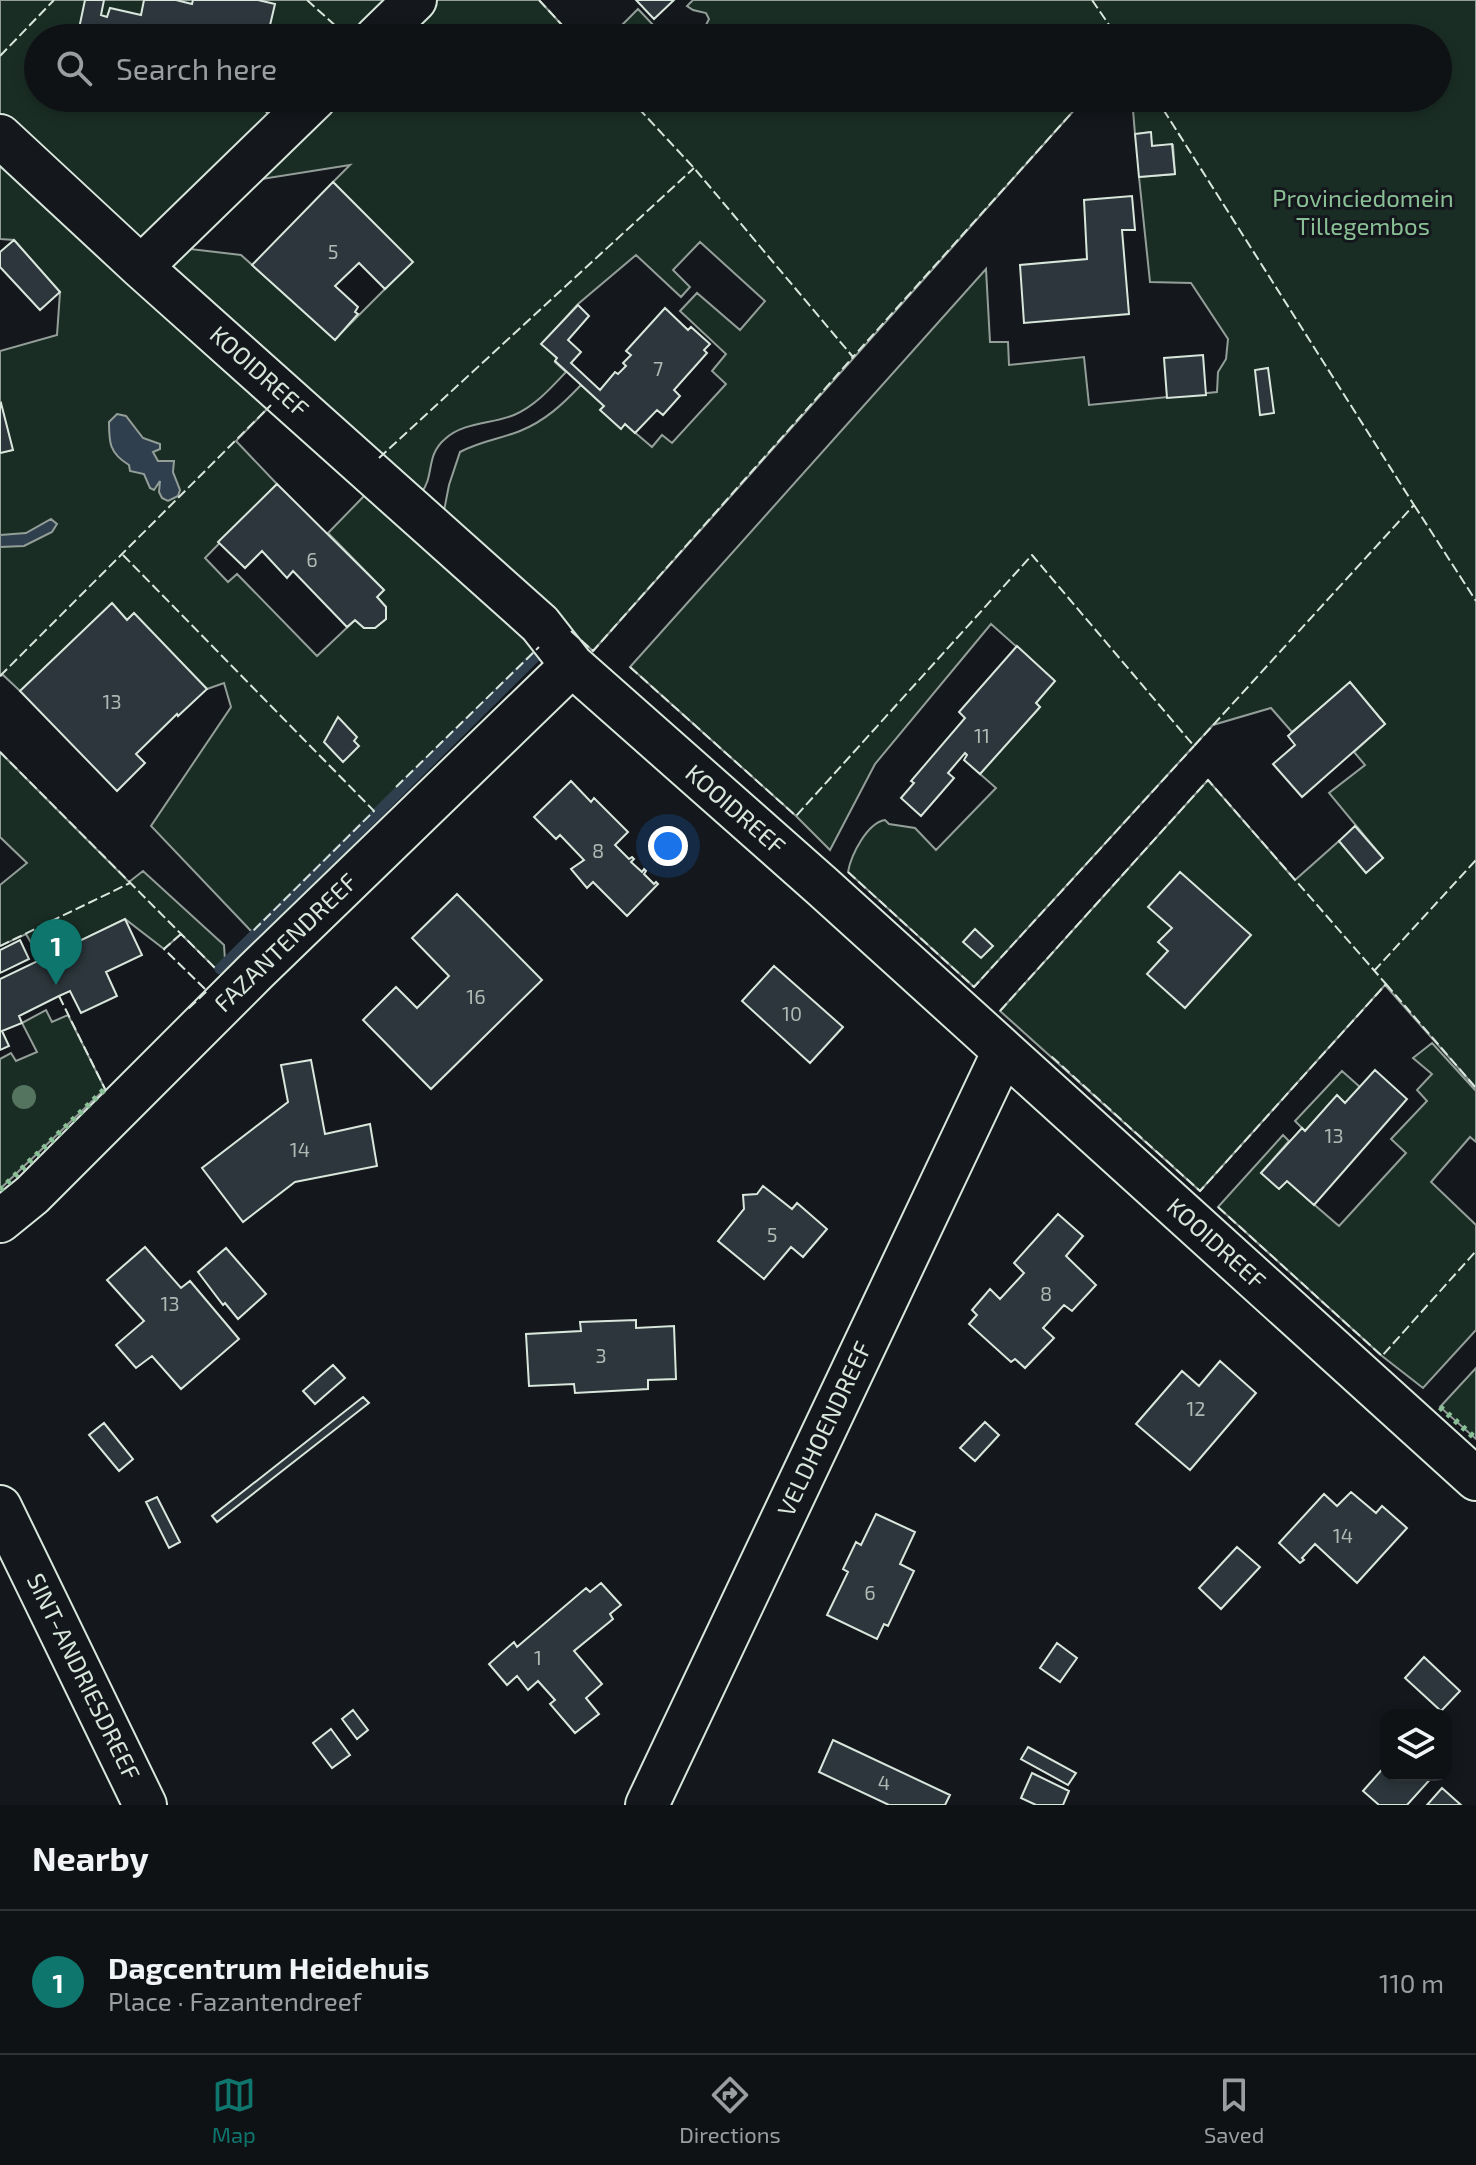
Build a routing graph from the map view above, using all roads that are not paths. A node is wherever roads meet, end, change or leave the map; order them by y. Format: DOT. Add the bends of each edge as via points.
graph roads {
  1 [pos="415,0"];
  2 [pos="390,24"];
  3 [pos="301,112"];
  4 [pos="0,136"];
  5 [pos="141,267"];
  6 [pos="572,665"];
  7 [pos="1003,1053"];
  8 [pos="0,1221"];
  9 [pos="1476,1479"];
  10 [pos="0,1507"];
  11 [pos="145,1805"];
  12 [pos="647,1805"];
  1 -- 2 [label="street"];
  3 -- 5 [label="street"];
  4 -- 5 [label="street, KOOIDREEF"];
  5 -- 6 [label="street, KOOIDREEF" via="540,624"];
  6 -- 7 [label="street, KOOIDREEF"];
  6 -- 8 [label="street, FAZANTENDREEF"];
  7 -- 9 [label="street, KOOIDREEF"];
  7 -- 12 [label="street, VELDHOENDREEF"];
  10 -- 11 [label="street, SINT-ANDRIESDREEF"];
}
